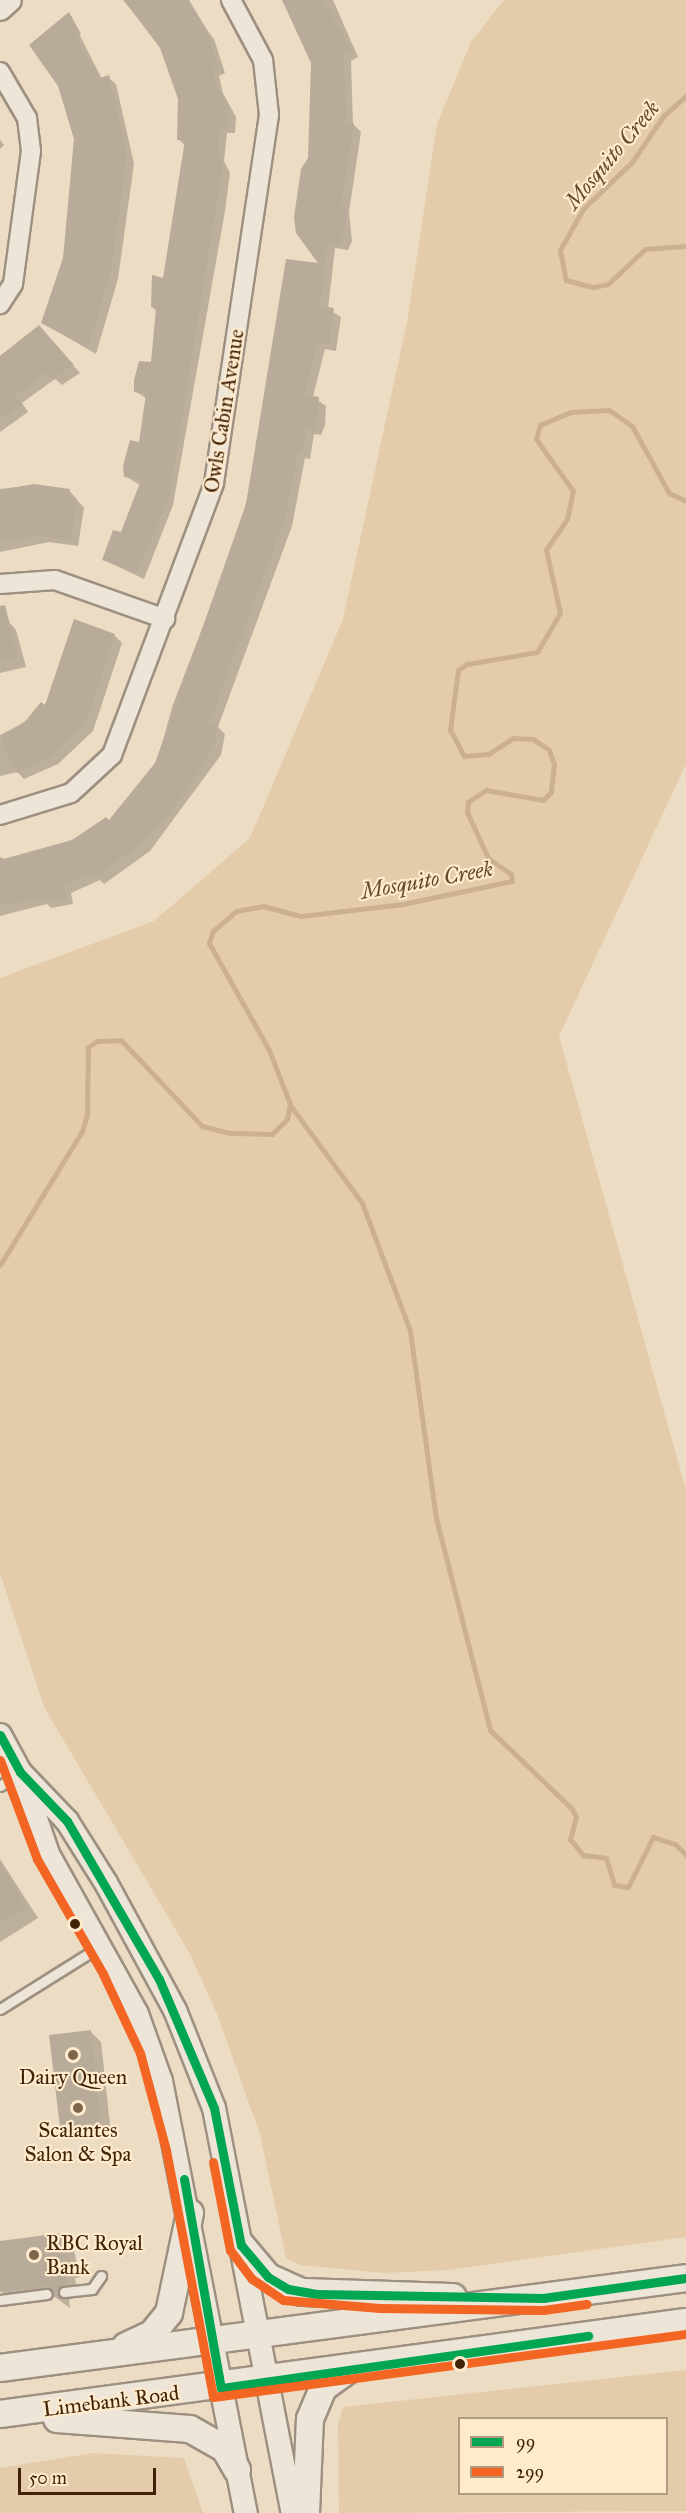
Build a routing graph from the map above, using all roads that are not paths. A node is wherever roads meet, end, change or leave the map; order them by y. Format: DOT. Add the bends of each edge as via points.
graph roads {
  1 [pos="10,0"];
  2 [pos="231,0"];
  3 [pos="0,9"];
  4 [pos="0,72"];
  5 [pos="0,304"];
  6 [pos="0,584"];
  7 [pos="165,619"];
  8 [pos="0,815"];
  9 [pos="0,1735"];
  10 [pos="20,1772"];
  11 [pos="0,1786"];
  12 [pos="101,1946"];
  13 [pos="0,2008"];
  14 [pos="190,2213"];
  15 [pos="241,2245"];
  16 [pos="101,2276"];
  17 [pos="686,2278"];
  18 [pos="64,2292"];
  19 [pos="47,2294"];
  20 [pos="543,2298"];
  21 [pos="0,2300"];
  22 [pos="686,2322"];
  23 [pos="258,2336"];
  24 [pos="212,2342"];
  25 [pos="102,2355"];
  26 [pos="0,2368"];
  27 [pos="346,2371"];
  28 [pos="267,2382"];
  29 [pos="221,2388"];
  30 [pos="0,2415"];
  31 [pos="237,2470"];
  32 [pos="246,2513"];
  33 [pos="293,2513"];
  34 [pos="306,2513"];
  1 -- 3 [label="street"];
  2 -- 7 [label="street, Owls Cabin Avenue" via="262,60 269,115 214,483"];
  4 -- 5 [label="street" via="27,118 31,152 13,284"];
  6 -- 7 [label="street" via="56,580"];
  7 -- 8 [label="street, Owls Cabin Avenue" via="128,723 105,763 71,793"];
  9 -- 10 [label="street"];
  10 -- 11 [label="lane"];
  10 -- 12 [label="street" via="48,1854"];
  10 -- 15 [label="street" via="67,1821 174,2010 214,2108"];
  12 -- 13 [label="lane"];
  12 -- 14 [label="street" via="151,2049"];
  14 -- 24 [label="street"];
  14 -- 25 [label="main road" via="169,2313 152,2334"];
  15 -- 20 [label="main road" via="268,2277 302,2292"];
  15 -- 23 [label="street"];
  16 -- 18 [label="lane" via="92,2289"];
  17 -- 20 [label="main road"];
  19 -- 21 [label="lane"];
  20 -- 23 [label="main road"];
  22 -- 27 [label="main road, Limebank Road"];
  23 -- 24 [label="main road"];
  23 -- 28 [label="street"];
  24 -- 25 [label="main road"];
  24 -- 29 [label="street"];
  25 -- 26 [label="main road"];
  27 -- 28 [label="main road, Limebank Road"];
  27 -- 34 [label="main road" via="324,2388 310,2420 304,2452"];
  28 -- 29 [label="main road, Limebank Road"];
  28 -- 33 [label="street"];
  29 -- 30 [label="main road, Limebank Road"];
  29 -- 31 [label="street"];
  30 -- 31 [label="main road" via="190,2429 225,2449"];
  31 -- 32 [label="street"];
}
